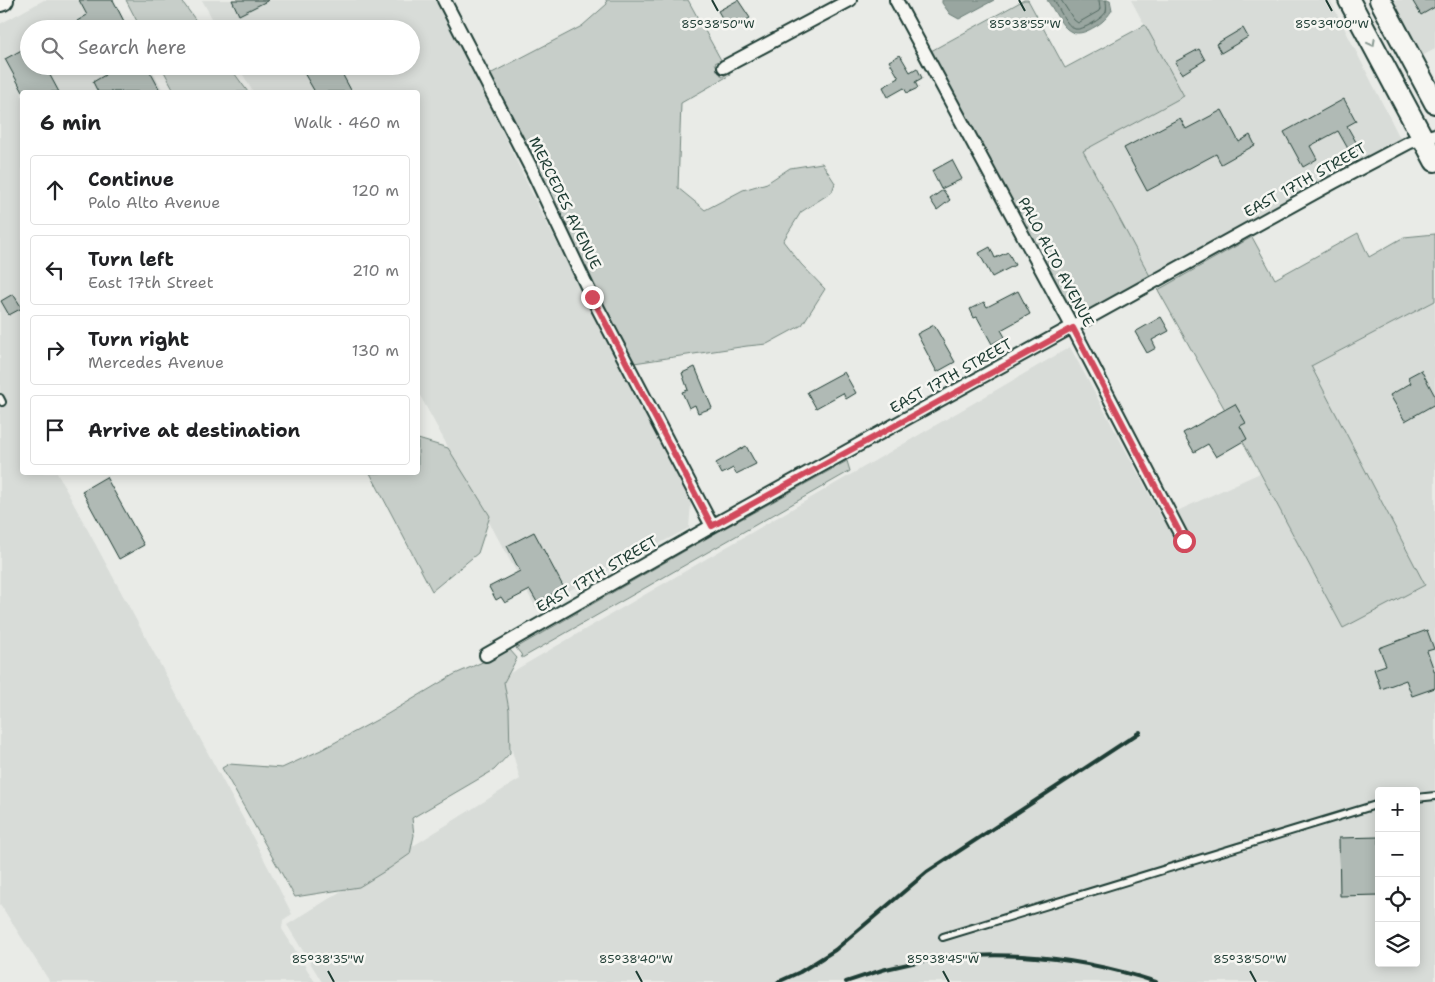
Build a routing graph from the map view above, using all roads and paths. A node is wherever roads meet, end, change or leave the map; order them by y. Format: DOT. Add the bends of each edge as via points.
graph roads {
  1 [pos="444,0"];
  2 [pos="850,0"];
  3 [pos="896,0"];
  4 [pos="1349,0"];
  5 [pos="1380,0"];
  6 [pos="724,67"];
  7 [pos="1435,103"];
  8 [pos="1429,136"];
  9 [pos="1435,161"];
  10 [pos="1073,328"];
  11 [pos="712,526"];
  12 [pos="1184,541"];
  13 [pos="486,655"];
  14 [pos="1435,796"];
  15 [pos="1420,798"];
  16 [pos="1375,805"];
  17 [pos="943,937"];
  1 -- 11 [label="street, MERCEDES AVENUE" via="532,170 592,297"];
  2 -- 6 [label="street"];
  3 -- 10 [label="street, PALO ALTO AVENUE"];
  4 -- 8 [label="main road, one-way"];
  5 -- 7 [label="main road"];
  8 -- 9 [label="main road"];
  8 -- 10 [label="street, EAST 17TH STREET" via="1410,142 1325,187"];
  10 -- 11 [label="street, EAST 17TH STREET"];
  10 -- 12 [label="street, PALO ALTO AVENUE"];
  11 -- 13 [label="street, EAST 17TH STREET"];
  14 -- 15 [label="lane"];
  16 -- 17 [label="lane"];
}
